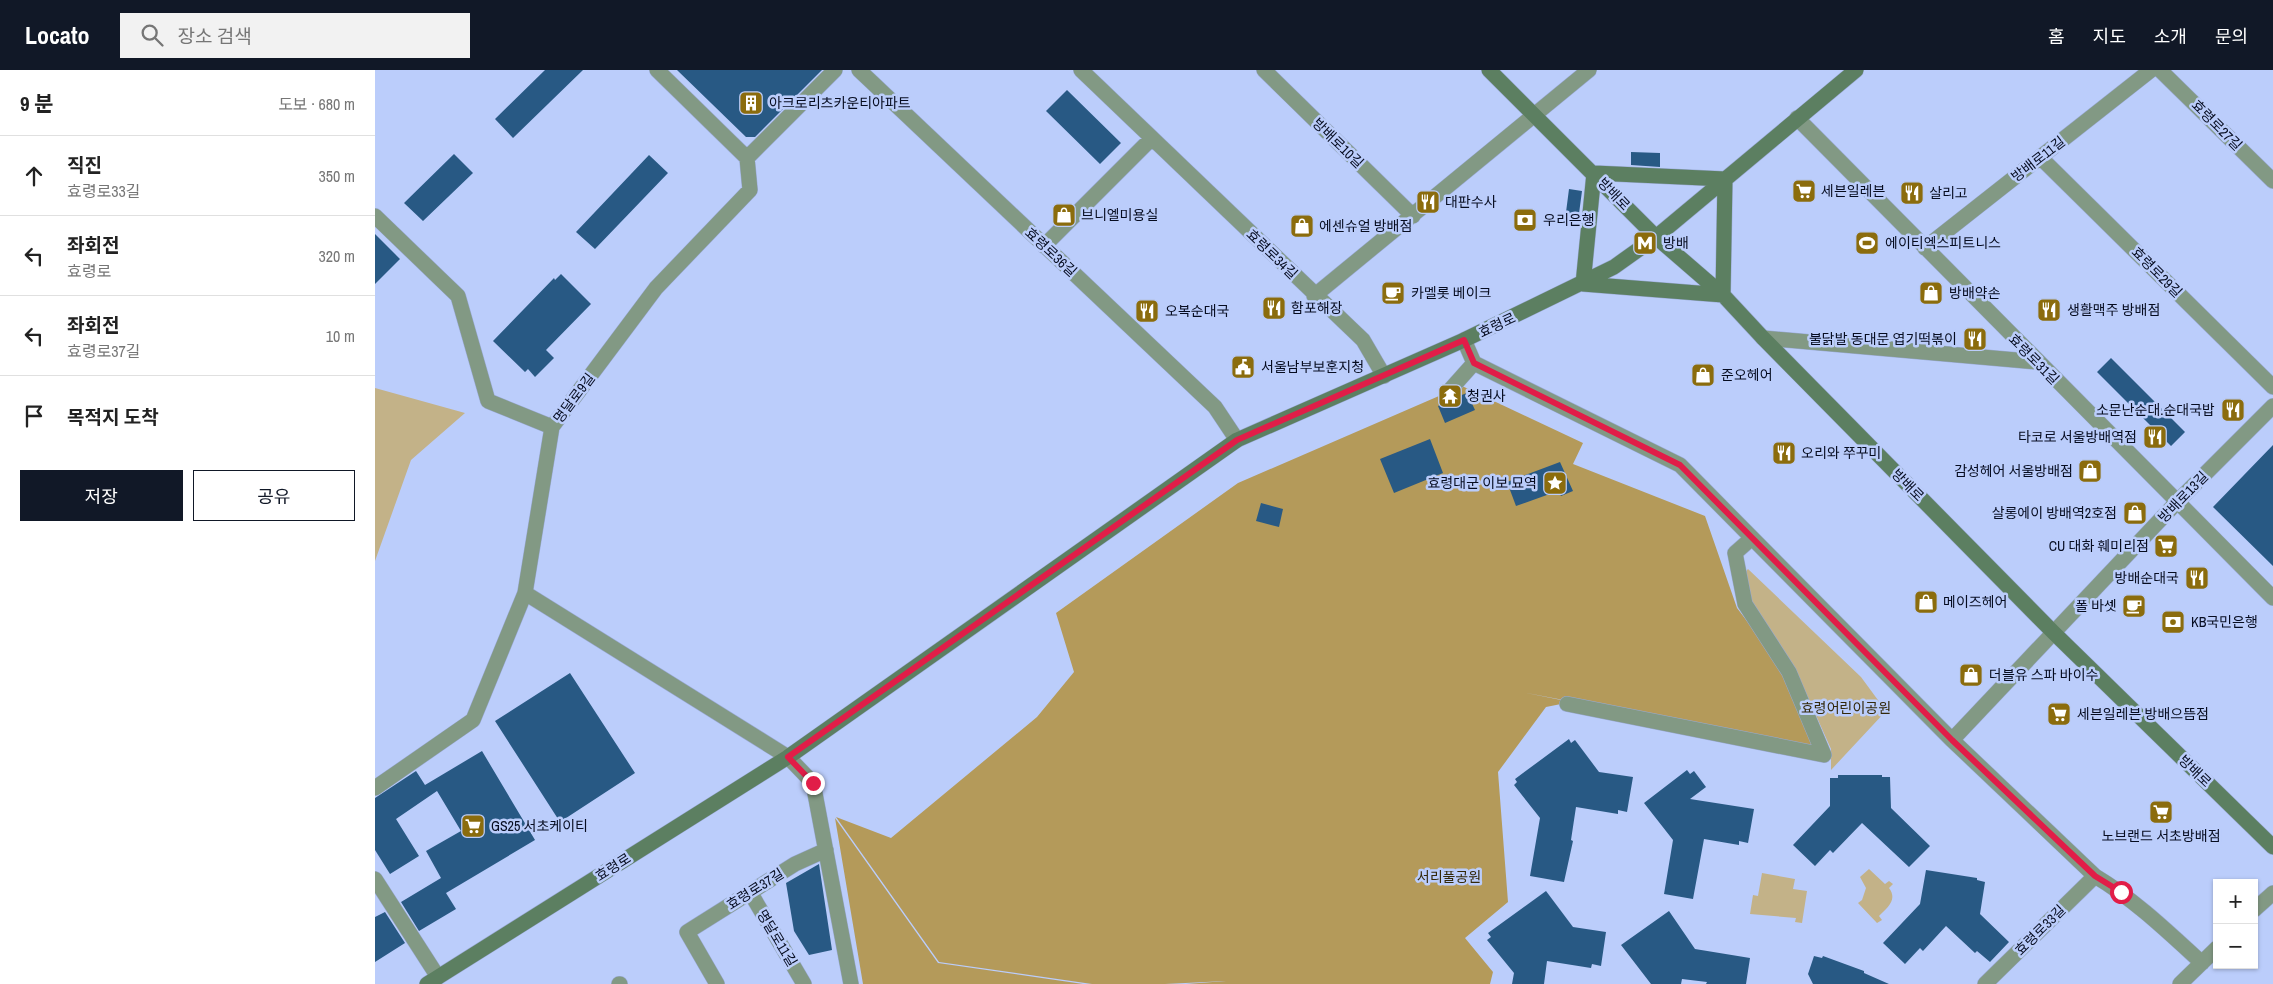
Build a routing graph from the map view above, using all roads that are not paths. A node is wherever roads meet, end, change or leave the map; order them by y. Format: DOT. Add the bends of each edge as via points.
graph roads {
  1 [pos="657,70"];
  2 [pos="835,70"];
  3 [pos="859,70"];
  4 [pos="1081,70"];
  5 [pos="1264,70"];
  6 [pos="1489,70"];
  7 [pos="1589,70"];
  8 [pos="1856,70"];
  9 [pos="2151,70"];
  10 [pos="2160,70"];
  11 [pos="1536,115"];
  12 [pos="1797,118"];
  13 [pos="1152,138"];
  14 [pos="2040,157"];
  15 [pos="747,158"];
  16 [pos="1594,173"];
  17 [pos="1725,179"];
  18 [pos="2273,181"];
  19 [pos="375,216"];
  20 [pos="1413,216"];
  21 [pos="1656,237"];
  22 [pos="1044,246"];
  23 [pos="1925,248"];
  24 [pos="1583,284"];
  25 [pos="1723,295"];
  26 [pos="1314,296"];
  27 [pos="1763,338"];
  28 [pos="1464,340"];
  29 [pos="2038,362"];
  30 [pos="1474,363"];
  31 [pos="1384,376"];
  32 [pos="2273,387"];
  33 [pos="1450,396"];
  34 [pos="2273,406"];
  35 [pos="552,428"];
  36 [pos="1237,440"];
  37 [pos="2177,502"];
  38 [pos="1752,538"];
  39 [pos="525,593"];
  40 [pos="2273,598"];
  41 [pos="2053,632"];
  42 [pos="1567,704"];
  43 [pos="1952,740"];
  44 [pos="788,757"];
  45 [pos="375,788"];
  46 [pos="2273,847"];
  47 [pos="826,850"];
  48 [pos="2095,876"];
  49 [pos="375,879"];
  50 [pos="750,892"];
  51 [pos="2273,893"];
  52 [pos="2258,906"];
  53 [pos="2213,952"];
  54 [pos="2201,963"];
  55 [pos="432,981"];
  56 [pos="847,982"];
  57 [pos="717,984"];
  58 [pos="804,984"];
  59 [pos="1985,984"];
  60 [pos="2180,984"];
  1 -- 15 [label="street"];
  2 -- 15 [label="street"];
  3 -- 22 [label="street, 효령로36길"];
  4 -- 13 [label="street, 효령로34길"];
  5 -- 20 [label="street, 방배로10길"];
  6 -- 11 [label="main road, 방배로"];
  7 -- 11 [label="street"];
  8 -- 12 [label="main road, 효령로"];
  9 -- 14 [label="street, 방배로11길"];
  10 -- 18 [label="street, 효령로27길"];
  11 -- 16 [label="main road, 방배로"];
  11 -- 20 [label="street"];
  12 -- 17 [label="main road, 효령로"];
  12 -- 23 [label="street, 효령로31길"];
  13 -- 22 [label="street"];
  13 -- 26 [label="street, 효령로34길"];
  14 -- 23 [label="street, 방배로11길"];
  14 -- 32 [label="street, 효령로29길"];
  15 -- 35 [label="street, 명달로9길" via="750,190 656,288"];
  16 -- 17 [label="main road"];
  16 -- 21 [label="main road, 방배로"];
  16 -- 24 [label="main road"];
  17 -- 21 [label="main road, 효령로"];
  17 -- 25 [label="main road"];
  19 -- 35 [label="street" via="457,296 488,401"];
  20 -- 26 [label="street"];
  21 -- 24 [label="main road, 효령로"];
  21 -- 25 [label="main road, 방배로"];
  22 -- 36 [label="street, 효령로36길" via="1215,407"];
  23 -- 29 [label="street, 효령로31길"];
  24 -- 25 [label="main road"];
  24 -- 28 [label="main road, 효령로"];
  25 -- 27 [label="main road, 방배로"];
  26 -- 31 [label="street, 효령로34길" via="1363,340"];
  27 -- 29 [label="street"];
  27 -- 41 [label="main road, 방배로"];
  28 -- 30 [label="street"];
  28 -- 31 [label="main road, 효령로"];
  29 -- 37 [label="street, 효령로31길"];
  30 -- 33 [label="street" via="1449,391"];
  30 -- 38 [label="street" via="1680,465"];
  31 -- 36 [label="main road, 효령로"];
  34 -- 37 [label="street, 방배로13길"];
  35 -- 39 [label="street, 명달로9길"];
  36 -- 44 [label="main road, 효령로"];
  37 -- 40 [label="street, 효령로31길"];
  37 -- 41 [label="street, 방배로13길"];
  38 -- 42 [label="street" via="1735,553 1745,604 1789,672 1824,755"];
  38 -- 43 [label="street"];
  39 -- 44 [label="street"];
  39 -- 45 [label="street, 명달로9길" via="473,720"];
  41 -- 43 [label="street"];
  41 -- 46 [label="main road, 방배로"];
  43 -- 48 [label="street"];
  44 -- 47 [label="street" via="813,783"];
  44 -- 55 [label="main road, 효령로"];
  47 -- 50 [label="street, 효령로37길" via="795,864"];
  47 -- 56 [label="street"];
  48 -- 54 [label="street" via="2144,909"];
  48 -- 59 [label="street, 효령로33길"];
  49 -- 55 [label="street, 효령로"];
  50 -- 57 [label="street, 효령로37길" via="687,932"];
  50 -- 58 [label="street, 명달로11길"];
  51 -- 52 [label="street"];
  53 -- 54 [label="street"];
  54 -- 60 [label="street"];
}
